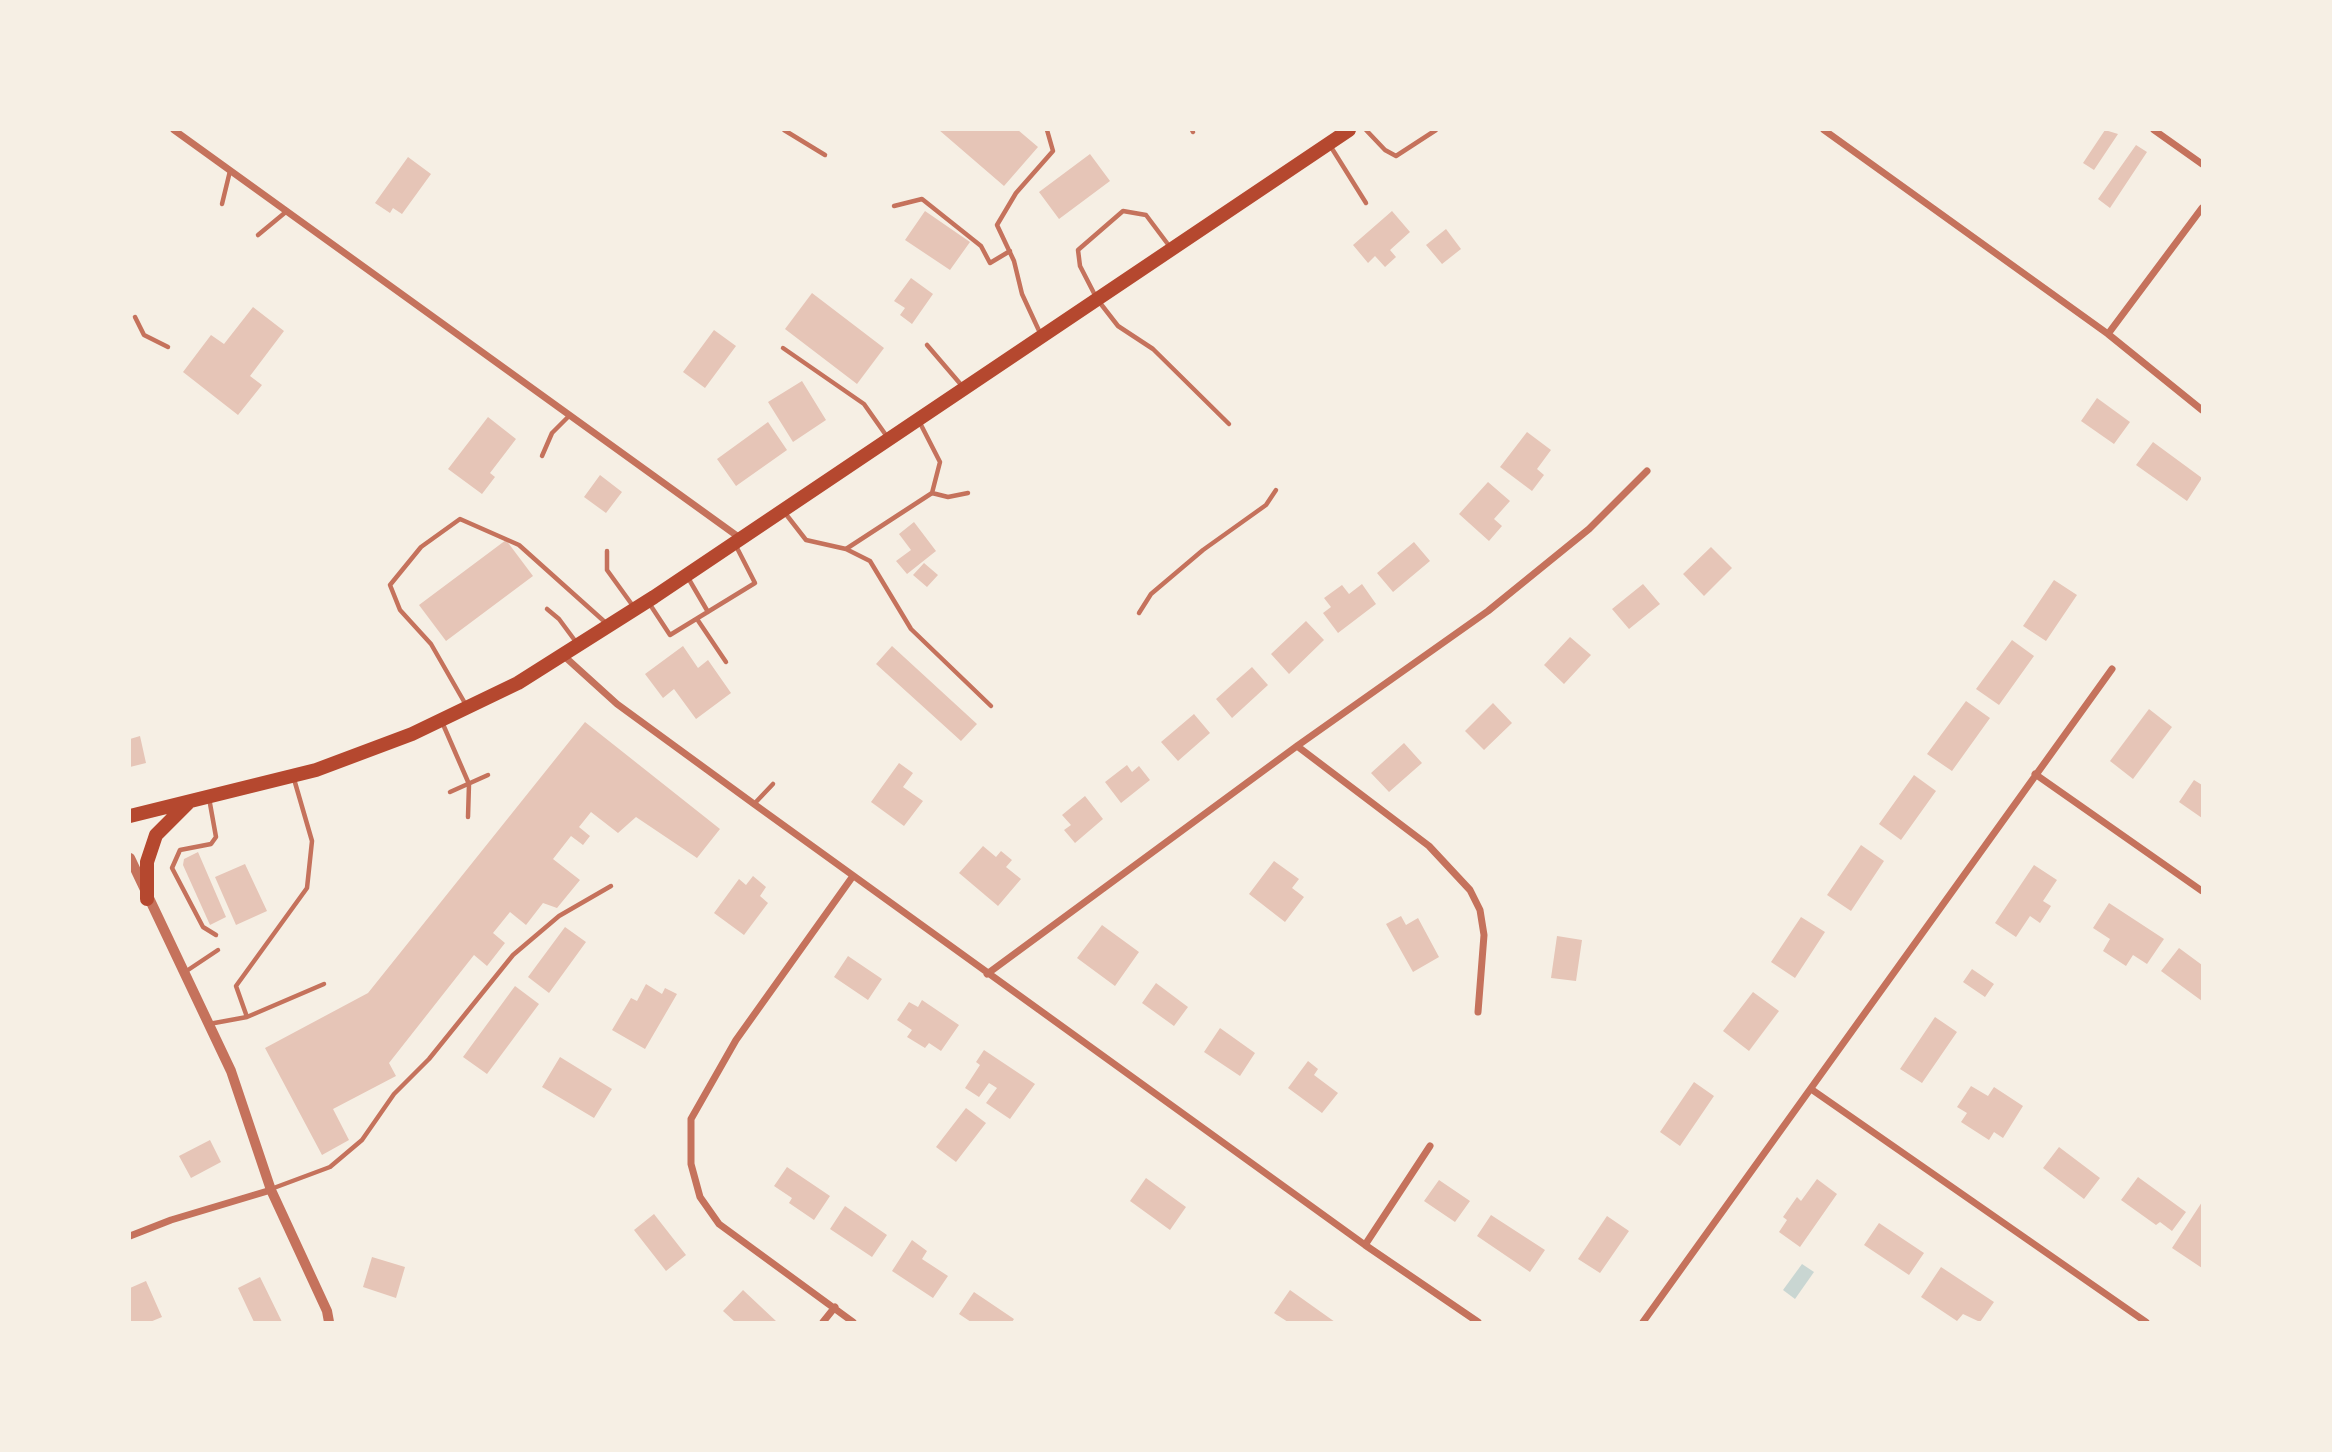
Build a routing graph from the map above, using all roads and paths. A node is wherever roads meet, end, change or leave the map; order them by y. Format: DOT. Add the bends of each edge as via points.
graph roads {
  1 [pos="174,130"];
  2 [pos="784,130"];
  3 [pos="1047,130"];
  4 [pos="1366,130"];
  5 [pos="1436,130"];
  6 [pos="1824,130"];
  7 [pos="2154,130"];
  8 [pos="1338,135"];
  9 [pos="825,155"];
  10 [pos="2203,164"];
  11 [pos="230,170"];
  12 [pos="1367,203"];
  13 [pos="222,204"];
  14 [pos="894,206"];
  15 [pos="2203,208"];
  16 [pos="288,211"];
  17 [pos="258,235"];
  18 [pos="1171,249"];
  19 [pos="1010,251"];
  20 [pos="1097,299"];
  21 [pos="135,317"];
  22 [pos="2108,334"];
  23 [pos="1041,336"];
  24 [pos="927,345"];
  25 [pos="168,347"];
  26 [pos="783,348"];
  27 [pos="964,388"];
  28 [pos="2203,410"];
  29 [pos="570,415"];
  30 [pos="918,419"];
  31 [pos="1229,424"];
  32 [pos="888,439"];
  33 [pos="542,456"];
  34 [pos="1647,471"];
  35 [pos="1276,490"];
  36 [pos="968,493"];
  37 [pos="932,494"];
  38 [pos="783,510"];
  39 [pos="737,540"];
  40 [pos="846,550"];
  41 [pos="607,551"];
  42 [pos="686,575"];
  43 [pos="641,605"];
  44 [pos="547,609"];
  45 [pos="708,612"];
  46 [pos="1139,613"];
  47 [pos="697,618"];
  48 [pos="609,626"];
  49 [pos="579,646"];
  50 [pos="564,656"];
  51 [pos="726,662"];
  52 [pos="2112,669"];
  53 [pos="991,706"];
  54 [pos="468,709"];
  55 [pos="442,721"];
  56 [pos="1297,746"];
  57 [pos="2035,774"];
  58 [pos="488,775"];
  59 [pos="293,776"];
  60 [pos="469,783"];
  61 [pos="773,784"];
  62 [pos="450,792"];
  63 [pos="208,797"];
  64 [pos="190,802"];
  65 [pos="754,804"];
  66 [pos="130,816"];
  67 [pos="468,817"];
  68 [pos="130,858"];
  69 [pos="853,876"];
  70 [pos="611,886"];
  71 [pos="2203,891"];
  72 [pos="147,899"];
  73 [pos="216,935"];
  74 [pos="218,950"];
  75 [pos="184,973"];
  76 [pos="987,974"];
  77 [pos="324,984"];
  78 [pos="1478,1012"];
  79 [pos="247,1017"];
  80 [pos="209,1024"];
  81 [pos="1811,1089"];
  82 [pos="1430,1146"];
  83 [pos="271,1190"];
  84 [pos="130,1236"];
  85 [pos="1365,1245"];
  86 [pos="835,1307"];
  87 [pos="329,1322"];
  88 [pos="823,1322"];
  89 [pos="853,1322"];
  90 [pos="1478,1322"];
  91 [pos="1643,1322"];
  92 [pos="2146,1322"];
  1 -- 11 [label="street"];
  2 -- 9 [label="lane"];
  3 -- 19 [label="lane" via="1052,151 1016,193 997,225"];
  4 -- 5 [label="lane" via="1396,156"];
  6 -- 22 [label="street"];
  7 -- 10 [label="street"];
  8 -- 12 [label="lane"];
  8 -- 18 [label="main road"];
  11 -- 13 [label="lane"];
  11 -- 16 [label="street"];
  14 -- 19 [label="lane" via="922,199 981,246 990,263"];
  15 -- 22 [label="street"];
  16 -- 17 [label="lane"];
  16 -- 29 [label="street"];
  18 -- 20 [label="main road"];
  18 -- 20 [label="lane" via="1146,215 1123,211 1078,250 1080,266"];
  19 -- 23 [label="lane"];
  20 -- 23 [label="main road"];
  20 -- 31 [label="lane" via="1118,326 1153,349"];
  21 -- 25 [label="lane" via="144,335"];
  22 -- 28 [label="street"];
  23 -- 27 [label="main road"];
  24 -- 27 [label="lane"];
  26 -- 32 [label="lane" via="864,404"];
  27 -- 30 [label="main road"];
  29 -- 33 [label="lane" via="552,433"];
  29 -- 39 [label="street"];
  30 -- 32 [label="main road"];
  30 -- 37 [label="lane" via="940,462"];
  32 -- 38 [label="main road"];
  34 -- 56 [label="street" via="1589,529 1488,611"];
  35 -- 46 [label="lane" via="1266,505 1151,594"];
  36 -- 37 [label="lane"];
  37 -- 40 [label="lane"];
  38 -- 39 [label="main road"];
  38 -- 40 [label="lane" via="806,540"];
  39 -- 42 [label="main road"];
  39 -- 45 [label="lane" via="755,583"];
  40 -- 53 [label="lane" via="870,561 911,629"];
  41 -- 43 [label="lane" via="607,570"];
  42 -- 43 [label="main road"];
  42 -- 45 [label="lane"];
  43 -- 47 [label="lane" via="670,635"];
  43 -- 48 [label="main road"];
  44 -- 49 [label="lane"];
  45 -- 47 [label="lane"];
  47 -- 51 [label="lane"];
  48 -- 49 [label="main road"];
  48 -- 54 [label="lane" via="519,545 460,519 421,547 390,585 400,610 431,644"];
  49 -- 50 [label="main road"];
  50 -- 54 [label="main road"];
  50 -- 65 [label="street" via="617,704"];
  52 -- 57 [label="street"];
  54 -- 55 [label="main road"];
  55 -- 59 [label="main road"];
  55 -- 60 [label="lane"];
  56 -- 76 [label="street"];
  56 -- 78 [label="street" via="1429,846 1470,890 1480,910 1484,935"];
  57 -- 71 [label="street"];
  57 -- 81 [label="street"];
  58 -- 60 [label="lane"];
  59 -- 63 [label="main road"];
  59 -- 79 [label="lane" via="312,841 306,888 236,986"];
  60 -- 62 [label="lane"];
  60 -- 67 [label="lane"];
  61 -- 65 [label="lane"];
  63 -- 64 [label="main road"];
  63 -- 73 [label="lane" via="216,837 211,844 180,850 172,867 204,927"];
  64 -- 66 [label="main road"];
  64 -- 72 [label="main road" via="156,835 147,862"];
  65 -- 69 [label="street"];
  68 -- 72 [label="street"];
  69 -- 76 [label="street"];
  69 -- 86 [label="street" via="736,1040 691,1119 699,1197 719,1224"];
  70 -- 83 [label="lane" via="559,916 513,955 429,1059 394,1094 362,1140 330,1167"];
  72 -- 75 [label="street"];
  74 -- 75 [label="lane"];
  75 -- 80 [label="street"];
  76 -- 85 [label="street"];
  77 -- 79 [label="lane"];
  79 -- 80 [label="lane"];
  80 -- 83 [label="street" via="231,1071"];
  81 -- 91 [label="street"];
  81 -- 92 [label="street"];
  82 -- 85 [label="street"];
  83 -- 84 [label="street"];
  83 -- 87 [label="street"];
  85 -- 90 [label="street"];
  86 -- 88 [label="street"];
  86 -- 89 [label="street"];
}
